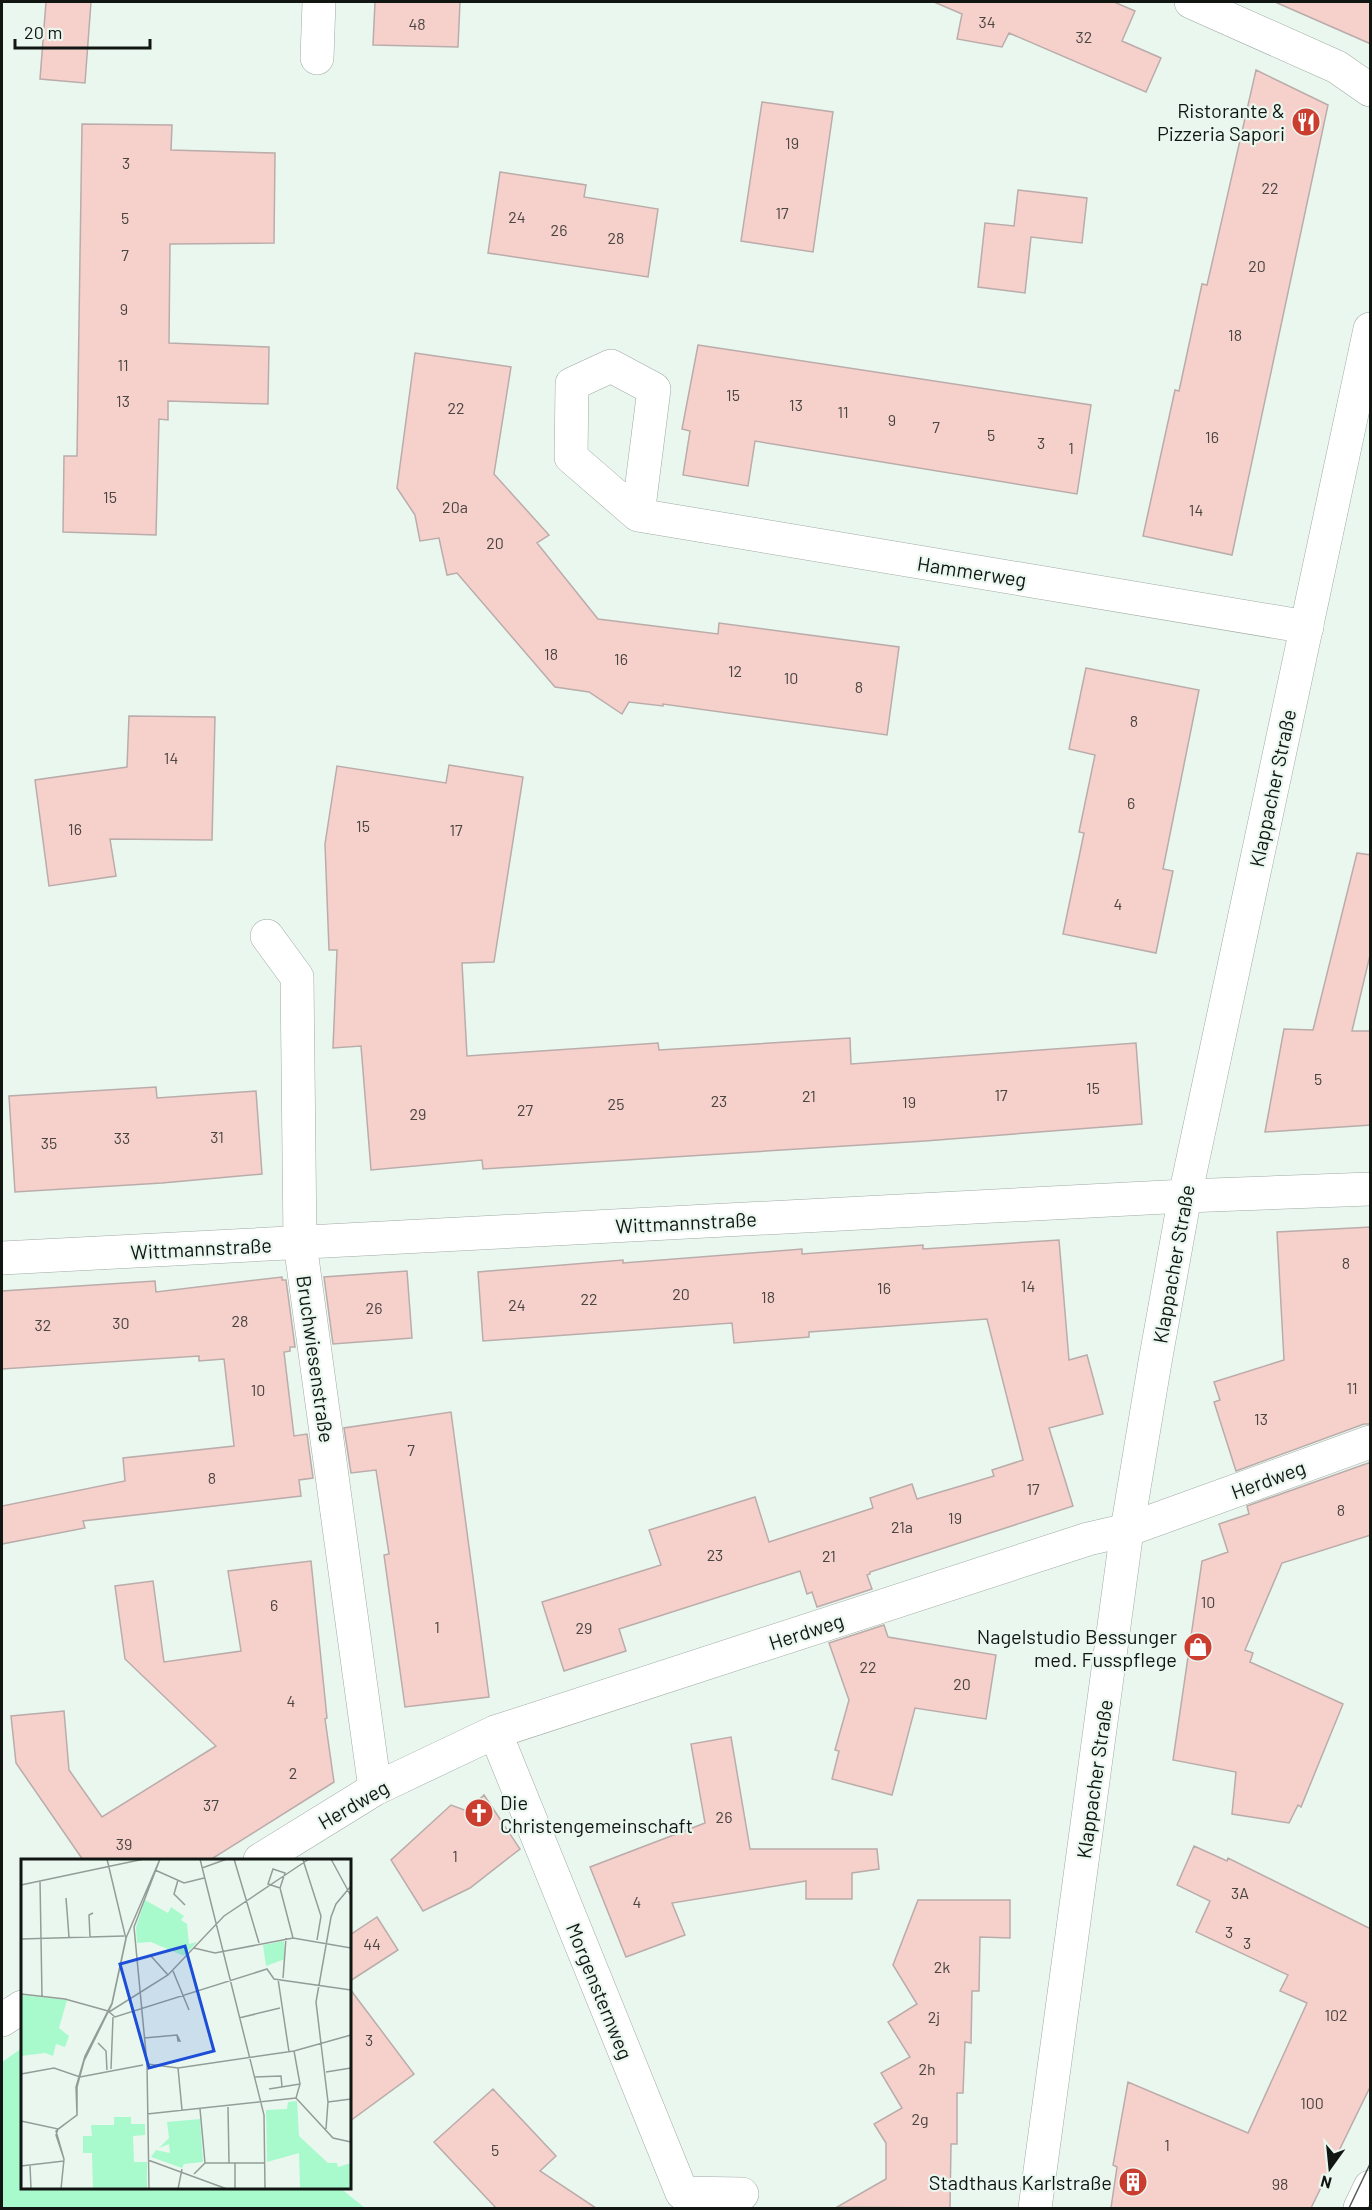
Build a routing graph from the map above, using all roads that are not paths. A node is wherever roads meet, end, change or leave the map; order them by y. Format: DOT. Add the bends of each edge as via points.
graph roads {
  1 [pos="319,2"];
  2 [pos="1191,2"];
  3 [pos="317,58"];
  4 [pos="1337,67"];
  5 [pos="1371,73"];
  6 [pos="1371,90"];
  7 [pos="1371,329"];
  8 [pos="638,515"];
  9 [pos="1307,627"];
  10 [pos="267,936"];
  11 [pos="1371,1189"];
  12 [pos="1185,1196"];
  13 [pos="300,1243"];
  14 [pos="2,1258"];
  15 [pos="1371,1442"];
  16 [pos="1127,1530"];
  17 [pos="495,1732"];
  18 [pos="375,1789"];
  19 [pos="262,1859"];
  20 [pos="21,2008"];
  21 [pos="2,2020"];
  22 [pos="1371,2187"];
  23 [pos="742,2194"];
  24 [pos="1035,2208"];
  25 [pos="1360,2208"];
  1 -- 3 [label="street"];
  2 -- 4 [label="street"];
  4 -- 5 [label="street"];
  4 -- 6 [label="street"];
  7 -- 9 [label="street, Klappacher Straße"];
  8 -- 9 [label="street, Hammerweg"];
  9 -- 12 [label="street, Klappacher Straße"];
  10 -- 13 [label="street, Bruchwiesenstraße" via="297,977"];
  11 -- 12 [label="street, Wittmannstraße"];
  12 -- 13 [label="street, Wittmannstraße"];
  12 -- 16 [label="street, Klappacher Straße"];
  13 -- 14 [label="street, Wittmannstraße"];
  13 -- 18 [label="street, Bruchwiesenstraße"];
  15 -- 16 [label="street, Herdweg"];
  16 -- 17 [label="street, Herdweg"];
  16 -- 24 [label="street, Klappacher Straße"];
  17 -- 18 [label="street, Herdweg"];
  17 -- 23 [label="street, Morgensternweg" via="682,2193"];
  18 -- 19 [label="street, Herdweg"];
  20 -- 21 [label="street"];
  22 -- 25 [label="street"];
}
